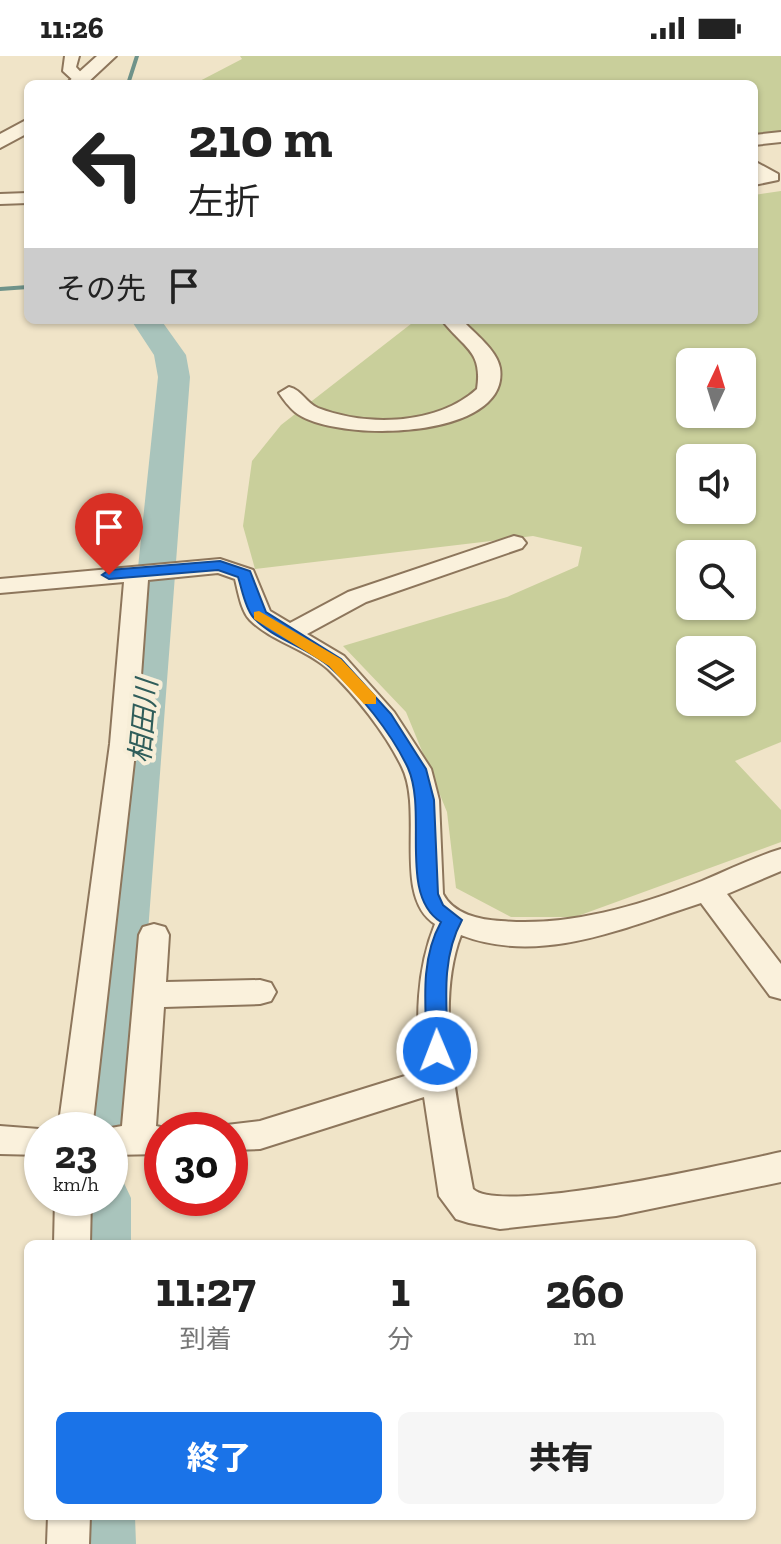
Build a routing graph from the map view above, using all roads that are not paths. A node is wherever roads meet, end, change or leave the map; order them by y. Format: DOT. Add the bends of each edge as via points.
graph roads {
  1 [pos="72,56"];
  2 [pos="107,56"];
  3 [pos="77,80"];
  4 [pos="80,80"];
  5 [pos="24,127"];
  6 [pos="781,137"];
  7 [pos="758,140"];
  8 [pos="0,142"];
  9 [pos="758,168"];
  10 [pos="758,179"];
  11 [pos="24,198"];
  12 [pos="0,199"];
  13 [pos="455,324"];
  14 [pos="289,393"];
  15 [pos="514,543"];
  16 [pos="141,572"];
  17 [pos="0,586"];
  18 [pos="289,634"];
  19 [pos="781,859"];
  20 [pos="708,890"];
  21 [pos="452,920"];
  22 [pos="154,935"];
  23 [pos="781,987"];
  24 [pos="260,992"];
  25 [pos="149,995"];
  26 [pos="438,1079"];
  27 [pos="77,1112"];
  28 [pos="248,1135"];
  29 [pos="0,1140"];
  30 [pos="24,1141"];
  31 [pos="134,1141"];
  32 [pos="781,1167"];
  33 [pos="73,1216"];
  34 [pos="72,1240"];
  35 [pos="69,1520"];
  36 [pos="68,1544"];
  1 -- 3 [label="street" via="68,68"];
  2 -- 4 [label="street"];
  5 -- 8 [label="street"];
  6 -- 7 [label="street"];
  9 -- 10 [label="street" via="772,177"];
  11 -- 12 [label="street"];
  13 -- 14 [label="street" via="490,369 490,383 482,397 452,417 423,422 333,421 308,414 293,404"];
  15 -- 18 [label="street" via="357,597"];
  16 -- 17 [label="street"];
  16 -- 18 [label="street" via="220,566 245,575 259,615"];
  16 -- 27 [label="street"];
  18 -- 21 [label="street" via="344,672 385,718 417,769 425,800 428,894 436,910"];
  19 -- 20 [label="street"];
  20 -- 21 [label="street" via="572,932 481,931"];
  20 -- 23 [label="street"];
  21 -- 26 [label="street" via="436,968"];
  22 -- 25 [label="street"];
  24 -- 25 [label="street"];
  25 -- 31 [label="street"];
  26 -- 28 [label="street"];
  26 -- 32 [label="street" via="457,1196 469,1208 500,1214 616,1201"];
  29 -- 30 [label="street"];
  33 -- 34 [label="street"];
  35 -- 36 [label="street"];
}
